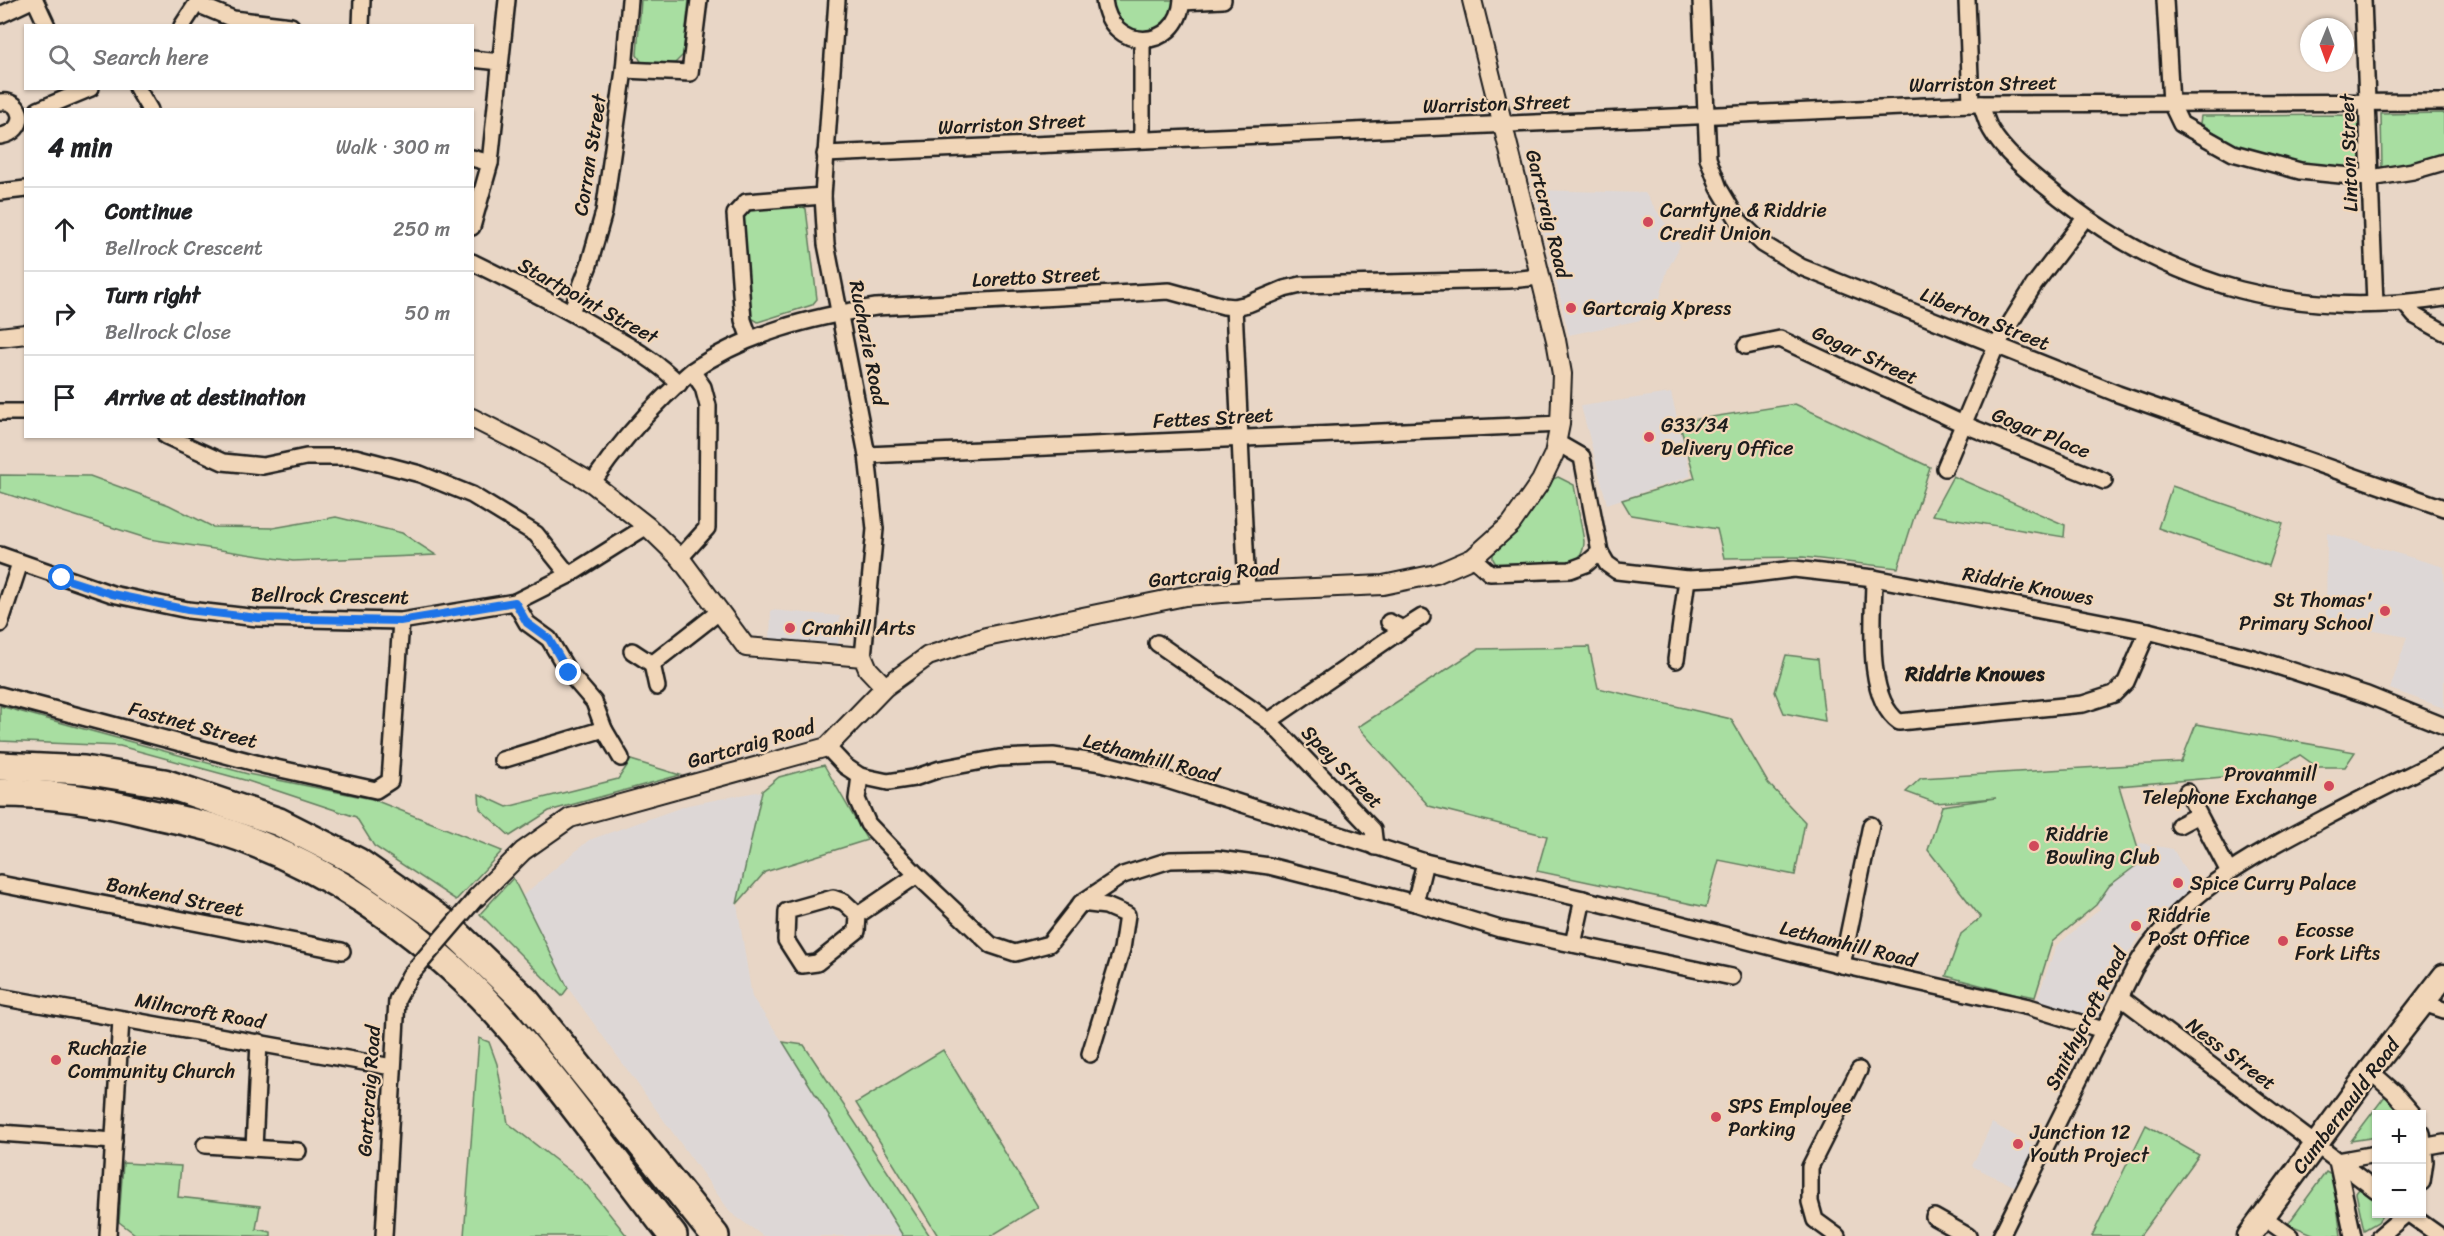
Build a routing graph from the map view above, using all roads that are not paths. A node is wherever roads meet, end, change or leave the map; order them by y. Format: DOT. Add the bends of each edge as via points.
graph roads {
  1 [pos="34,0"];
  2 [pos="362,0"];
  3 [pos="507,0"];
  4 [pos="630,0"];
  5 [pos="699,0"];
  6 [pos="837,0"];
  7 [pos="1104,0"];
  8 [pos="1223,0"];
  9 [pos="1472,0"];
  10 [pos="1701,0"];
  11 [pos="1966,0"];
  12 [pos="2166,0"];
  13 [pos="2363,0"];
  14 [pos="1182,1"];
  15 [pos="198,2"];
  16 [pos="0,15"];
  17 [pos="46,24"];
  18 [pos="184,24"];
  19 [pos="274,24"];
  20 [pos="361,24"];
  21 [pos="1142,40"];
  22 [pos="474,59"];
  23 [pos="500,62"];
  24 [pos="624,70"];
  25 [pos="83,90"];
  26 [pos="138,90"];
  27 [pos="0,102"];
  28 [pos="2369,102"];
  29 [pos="2444,102"];
  30 [pos="2172,103"];
  31 [pos="1976,104"];
  32 [pos="42,108"];
  33 [pos="149,108"];
  34 [pos="23,115"];
  35 [pos="1705,116"];
  36 [pos="1502,125"];
  37 [pos="0,136"];
  38 [pos="1142,139"];
  39 [pos="825,154"];
  40 [pos="474,159"];
  41 [pos="2444,162"];
  42 [pos="490,163"];
  43 [pos="2371,178"];
  44 [pos="24,189"];
  45 [pos="0,192"];
  46 [pos="823,196"];
  47 [pos="2085,218"];
  48 [pos="474,220"];
  49 [pos="474,263"];
  50 [pos="1540,277"];
  51 [pos="2444,298"];
  52 [pos="2405,303"];
  53 [pos="2375,304"];
  54 [pos="1234,307"];
  55 [pos="571,312"];
  56 [pos="839,313"];
  57 [pos="2444,332"];
  58 [pos="24,334"];
  59 [pos="0,337"];
  60 [pos="750,339"];
  61 [pos="1746,346"];
  62 [pos="1996,346"];
  63 [pos="692,371"];
  64 [pos="679,384"];
  65 [pos="0,412"];
  66 [pos="24,412"];
  67 [pos="474,419"];
  68 [pos="1963,424"];
  69 [pos="170,438"];
  70 [pos="1240,438"];
  71 [pos="1556,440"];
  72 [pos="867,455"];
  73 [pos="1945,468"];
  74 [pos="2104,481"];
  75 [pos="592,483"];
  76 [pos="2444,508"];
  77 [pos="646,526"];
  78 [pos="1600,552"];
  79 [pos="0,555"];
  80 [pos="1477,555"];
  81 [pos="680,558"];
  82 [pos="20,563"];
  83 [pos="569,575"];
  84 [pos="1874,578"];
  85 [pos="1687,579"];
  86 [pos="1247,591"];
  87 [pos="515,602"];
  88 [pos="720,611"];
  89 [pos="1422,617"];
  90 [pos="400,621"];
  91 [pos="0,624"];
  92 [pos="2148,631"];
  93 [pos="1157,643"];
  94 [pos="632,651"];
  95 [pos="863,657"];
  96 [pos="1676,660"];
  97 [pos="652,664"];
  98 [pos="657,687"];
  99 [pos="885,687"];
  100 [pos="0,695"];
  101 [pos="1269,720"];
  102 [pos="2444,726"];
  103 [pos="604,729"];
  104 [pos="827,747"];
  105 [pos="621,758"];
  106 [pos="2444,758"];
  107 [pos="502,760"];
  108 [pos="0,766"];
  109 [pos="860,776"];
  110 [pos="2187,792"];
  111 [pos="0,793"];
  112 [pos="2198,815"];
  113 [pos="1871,825"];
  114 [pos="2179,825"];
  115 [pos="1375,847"];
  116 [pos="1425,862"];
  117 [pos="2229,872"];
  118 [pos="917,875"];
  119 [pos="0,884"];
  120 [pos="476,898"];
  121 [pos="1583,899"];
  122 [pos="1081,903"];
  123 [pos="1415,903"];
  124 [pos="858,915"];
  125 [pos="1573,944"];
  126 [pos="342,951"];
  127 [pos="1842,965"];
  128 [pos="1732,976"];
  129 [pos="2444,976"];
  130 [pos="0,997"];
  131 [pos="2120,997"];
  132 [pos="2434,1007"];
  133 [pos="121,1019"];
  134 [pos="2103,1030"];
  135 [pos="259,1042"];
  136 [pos="1090,1054"];
  137 [pos="392,1067"];
  138 [pos="1859,1070"];
  139 [pos="2370,1071"];
  140 [pos="2410,1110"];
  141 [pos="0,1133"];
  142 [pos="114,1142"];
  143 [pos="2426,1142"];
  144 [pos="2444,1143"];
  145 [pos="206,1145"];
  146 [pos="2317,1145"];
  147 [pos="254,1148"];
  148 [pos="298,1151"];
  149 [pos="2372,1156"];
  150 [pos="2337,1161"];
  151 [pos="2372,1187"];
  152 [pos="1934,1217"];
  153 [pos="2263,1217"];
  154 [pos="2403,1218"];
  155 [pos="2414,1218"];
  156 [pos="111,1236"];
  157 [pos="384,1236"];
  158 [pos="673,1236"];
  159 [pos="715,1236"];
  160 [pos="1837,1236"];
  161 [pos="1968,1236"];
  162 [pos="2001,1236"];
  163 [pos="2249,1236"];
  164 [pos="2290,1236"];
  165 [pos="2353,1236"];
  166 [pos="2380,1236"];
  167 [pos="2440,1236"];
  1 -- 16 [label="street"];
  1 -- 17 [label="street"];
  2 -- 20 [label="street"];
  3 -- 23 [label="street"];
  4 -- 24 [label="street, Corran Street"];
  5 -- 24 [label="street" via="690,74"];
  6 -- 39 [label="street, Ruchazie Road"];
  7 -- 21 [label="street" via="1110,23 1130,38"];
  8 -- 14 [label="street"];
  9 -- 36 [label="street, Gartcraig Road"];
  10 -- 35 [label="street, Liberton Street"];
  11 -- 31 [label="street"];
  12 -- 30 [label="street"];
  13 -- 28 [label="street, Linton Street"];
  14 -- 21 [label="street" via="1180,14 1166,33"];
  15 -- 18 [label="street"];
  15 -- 19 [label="street" via="233,19"];
  21 -- 38 [label="street"];
  22 -- 23 [label="street"];
  23 -- 42 [label="street"];
  24 -- 55 [label="street, Corran Street" via="604,212"];
  25 -- 32 [label="street"];
  26 -- 33 [label="street"];
  27 -- 34 [label="street" via="15,106"];
  28 -- 29 [label="street, Warriston Street"];
  28 -- 30 [label="street, Warriston Street"];
  28 -- 43 [label="street, Linton Street"];
  30 -- 31 [label="street, Warriston Street"];
  30 -- 43 [label="street" via="2181,124 2233,153 2300,171"];
  31 -- 35 [label="street, Warriston Street"];
  31 -- 47 [label="street" via="1991,130 2024,169"];
  34 -- 37 [label="street" via="19,127"];
  35 -- 36 [label="street, Warriston Street"];
  35 -- 62 [label="street, Liberton Street" via="1708,158 1719,188 1738,220 1763,244 1801,267"];
  36 -- 38 [label="street, Warriston Street"];
  36 -- 50 [label="street, Gartcraig Road"];
  38 -- 39 [label="street, Warriston Street"];
  39 -- 46 [label="street, Ruchazie Road"];
  40 -- 42 [label="street"];
  41 -- 43 [label="street"];
  42 -- 48 [label="street"];
  43 -- 53 [label="street, Linton Street"];
  44 -- 45 [label="street"];
  46 -- 56 [label="street, Ruchazie Road" via="826,244"];
  46 -- 60 [label="street" via="746,202 735,214 743,320"];
  47 -- 53 [label="street" via="2179,270 2244,292 2313,304"];
  47 -- 62 [label="street" via="2034,285"];
  49 -- 55 [label="street, Startpoint Street"];
  50 -- 54 [label="street" via="1301,285"];
  50 -- 71 [label="street, Gartcraig Road" via="1562,375"];
  51 -- 52 [label="street"];
  52 -- 53 [label="street"];
  52 -- 57 [label="street" via="2415,316"];
  54 -- 56 [label="street, Loretto Street" via="1169,291 876,307"];
  54 -- 70 [label="street"];
  55 -- 64 [label="street, Startpoint Street" via="636,349"];
  56 -- 60 [label="street, Loretto Street"];
  56 -- 72 [label="street, Ruchazie Road"];
  58 -- 59 [label="street"];
  60 -- 63 [label="street, Loretto Street"];
  61 -- 68 [label="street, Gogar Street" via="1780,339"];
  62 -- 68 [label="street"];
  62 -- 76 [label="street, Liberton Street" via="2118,394"];
  63 -- 64 [label="street, Loretto Street"];
  63 -- 81 [label="street" via="703,387 708,406 707,528"];
  64 -- 75 [label="street, Loretto Street" via="642,418"];
  65 -- 66 [label="street"];
  67 -- 75 [label="street"];
  68 -- 73 [label="street"];
  68 -- 74 [label="street, Gogar Place"];
  69 -- 83 [label="street" via="223,462 263,466 306,457 355,457 420,474 471,495 536,534"];
  70 -- 71 [label="street, Fettes Street"];
  70 -- 72 [label="street, Fettes Street"];
  70 -- 86 [label="street"];
  71 -- 78 [label="street" via="1582,457"];
  71 -- 80 [label="street, Gartcraig Road" via="1541,481 1512,524"];
  72 -- 95 [label="street, Ruchazie Road" via="874,529"];
  75 -- 77 [label="street"];
  77 -- 81 [label="street"];
  77 -- 83 [label="street, Bellrock Crescent"];
  78 -- 80 [label="street" via="1586,564 1570,570 1498,573"];
  78 -- 85 [label="street, Riddrie Knowes" via="1617,571"];
  79 -- 82 [label="street, Bellrock Crescent"];
  80 -- 86 [label="street, Gartcraig Road" via="1436,574 1383,585"];
  81 -- 88 [label="street"];
  82 -- 90 [label="street, Bellrock Crescent" via="112,594 188,610 258,618"];
  82 -- 91 [label="street"];
  83 -- 87 [label="street, Bellrock Crescent"];
  84 -- 85 [label="street, Riddrie Knowes" via="1794,569"];
  84 -- 92 [label="street, Riddrie Knowes"];
  84 -- 92 [label="street" via="1876,684 1891,716 1899,722 2083,704 2114,694 2126,682"];
  85 -- 96 [label="street"];
  86 -- 99 [label="street, Gartcraig Road" via="1185,596 986,637 928,656"];
  87 -- 90 [label="street, Bellrock Crescent"];
  87 -- 103 [label="street" via="527,623 549,639 569,673 594,702"];
  88 -- 95 [label="street" via="746,647"];
  88 -- 97 [label="street"];
  89 -- 101 [label="street, Spey Street" via="1396,626"];
  90 -- 100 [label="street, Fastnet Street" via="390,781 376,790 255,763"];
  92 -- 102 [label="street, Riddrie Knowes" via="2263,661 2367,695"];
  93 -- 101 [label="street, Spey Street"];
  94 -- 97 [label="street"];
  95 -- 99 [label="street" via="868,669"];
  97 -- 98 [label="street"];
  99 -- 104 [label="street, Gartcraig Road"];
  101 -- 115 [label="street, Spey Street" via="1373,830"];
  103 -- 105 [label="street"];
  103 -- 107 [label="street"];
  104 -- 109 [label="street, Lethamhill Road"];
  104 -- 120 [label="street, Gartcraig Road" via="570,818 523,851"];
  106 -- 117 [label="street, Smithycroft Road" via="2264,849"];
  108 -- 159 [label="highway" via="84,770 164,783 279,822 358,862 444,922 526,1001"];
  109 -- 115 [label="street, Lethamhill Road" via="888,782 999,758 1053,756 1102,763 1164,779"];
  109 -- 118 [label="street" via="856,799 868,824"];
  110 -- 112 [label="street"];
  111 -- 158 [label="highway" via="40,793 117,805 211,828 294,860 367,901 427,946 495,1011 594,1131"];
  112 -- 114 [label="street"];
  112 -- 117 [label="street"];
  113 -- 127 [label="street"];
  115 -- 116 [label="street, Lethamhill Road"];
  116 -- 121 [label="street, Lethamhill Road"];
  116 -- 123 [label="street"];
  117 -- 131 [label="street, Smithycroft Road" via="2158,932"];
  118 -- 122 [label="street" via="991,945 1015,953 1049,944"];
  118 -- 124 [label="street"];
  119 -- 126 [label="street, Bankend Street"];
  120 -- 137 [label="street, Gartcraig Road, bridge" via="410,975 398,1000"];
  121 -- 125 [label="street"];
  121 -- 127 [label="street, Lethamhill Road"];
  122 -- 123 [label="street" via="1123,874 1170,860 1218,859 1269,867"];
  122 -- 136 [label="street" via="1106,906 1127,915 1122,949"];
  123 -- 125 [label="street" via="1500,929"];
  124 -- 124 [label="street" via="857,931 817,963 802,965 786,940 787,911 833,898"];
  125 -- 128 [label="street"];
  127 -- 134 [label="street, Lethamhill Road" via="2029,1007"];
  129 -- 132 [label="main road, Cumbernauld Road"];
  130 -- 133 [label="street, Milncroft Road"];
  131 -- 134 [label="street, Smithycroft Road"];
  131 -- 146 [label="street, Ness Street"];
  132 -- 139 [label="main road, Cumbernauld Road"];
  133 -- 135 [label="street, Milncroft Road"];
  133 -- 142 [label="street"];
  134 -- 162 [label="street, Smithycroft Road"];
  135 -- 137 [label="street, Milncroft Road"];
  135 -- 147 [label="street"];
  137 -- 157 [label="street, Gartcraig Road"];
  138 -- 160 [label="street" via="1810,1167 1810,1202 1815,1220"];
  139 -- 140 [label="street"];
  139 -- 146 [label="main road, Cumbernauld Road"];
  141 -- 142 [label="street"];
  142 -- 156 [label="street"];
  143 -- 144 [label="street"];
  145 -- 147 [label="street"];
  146 -- 150 [label="street, Ness Street"];
  146 -- 153 [label="main road, Cumbernauld Road"];
  147 -- 148 [label="street"];
  149 -- 150 [label="street"];
  150 -- 151 [label="street, Ness Street"];
  150 -- 165 [label="street"];
  152 -- 161 [label="street"];
  153 -- 163 [label="main road, Cumbernauld Road"];
  153 -- 164 [label="street"];
  154 -- 166 [label="street"];
  155 -- 167 [label="street"];
}
